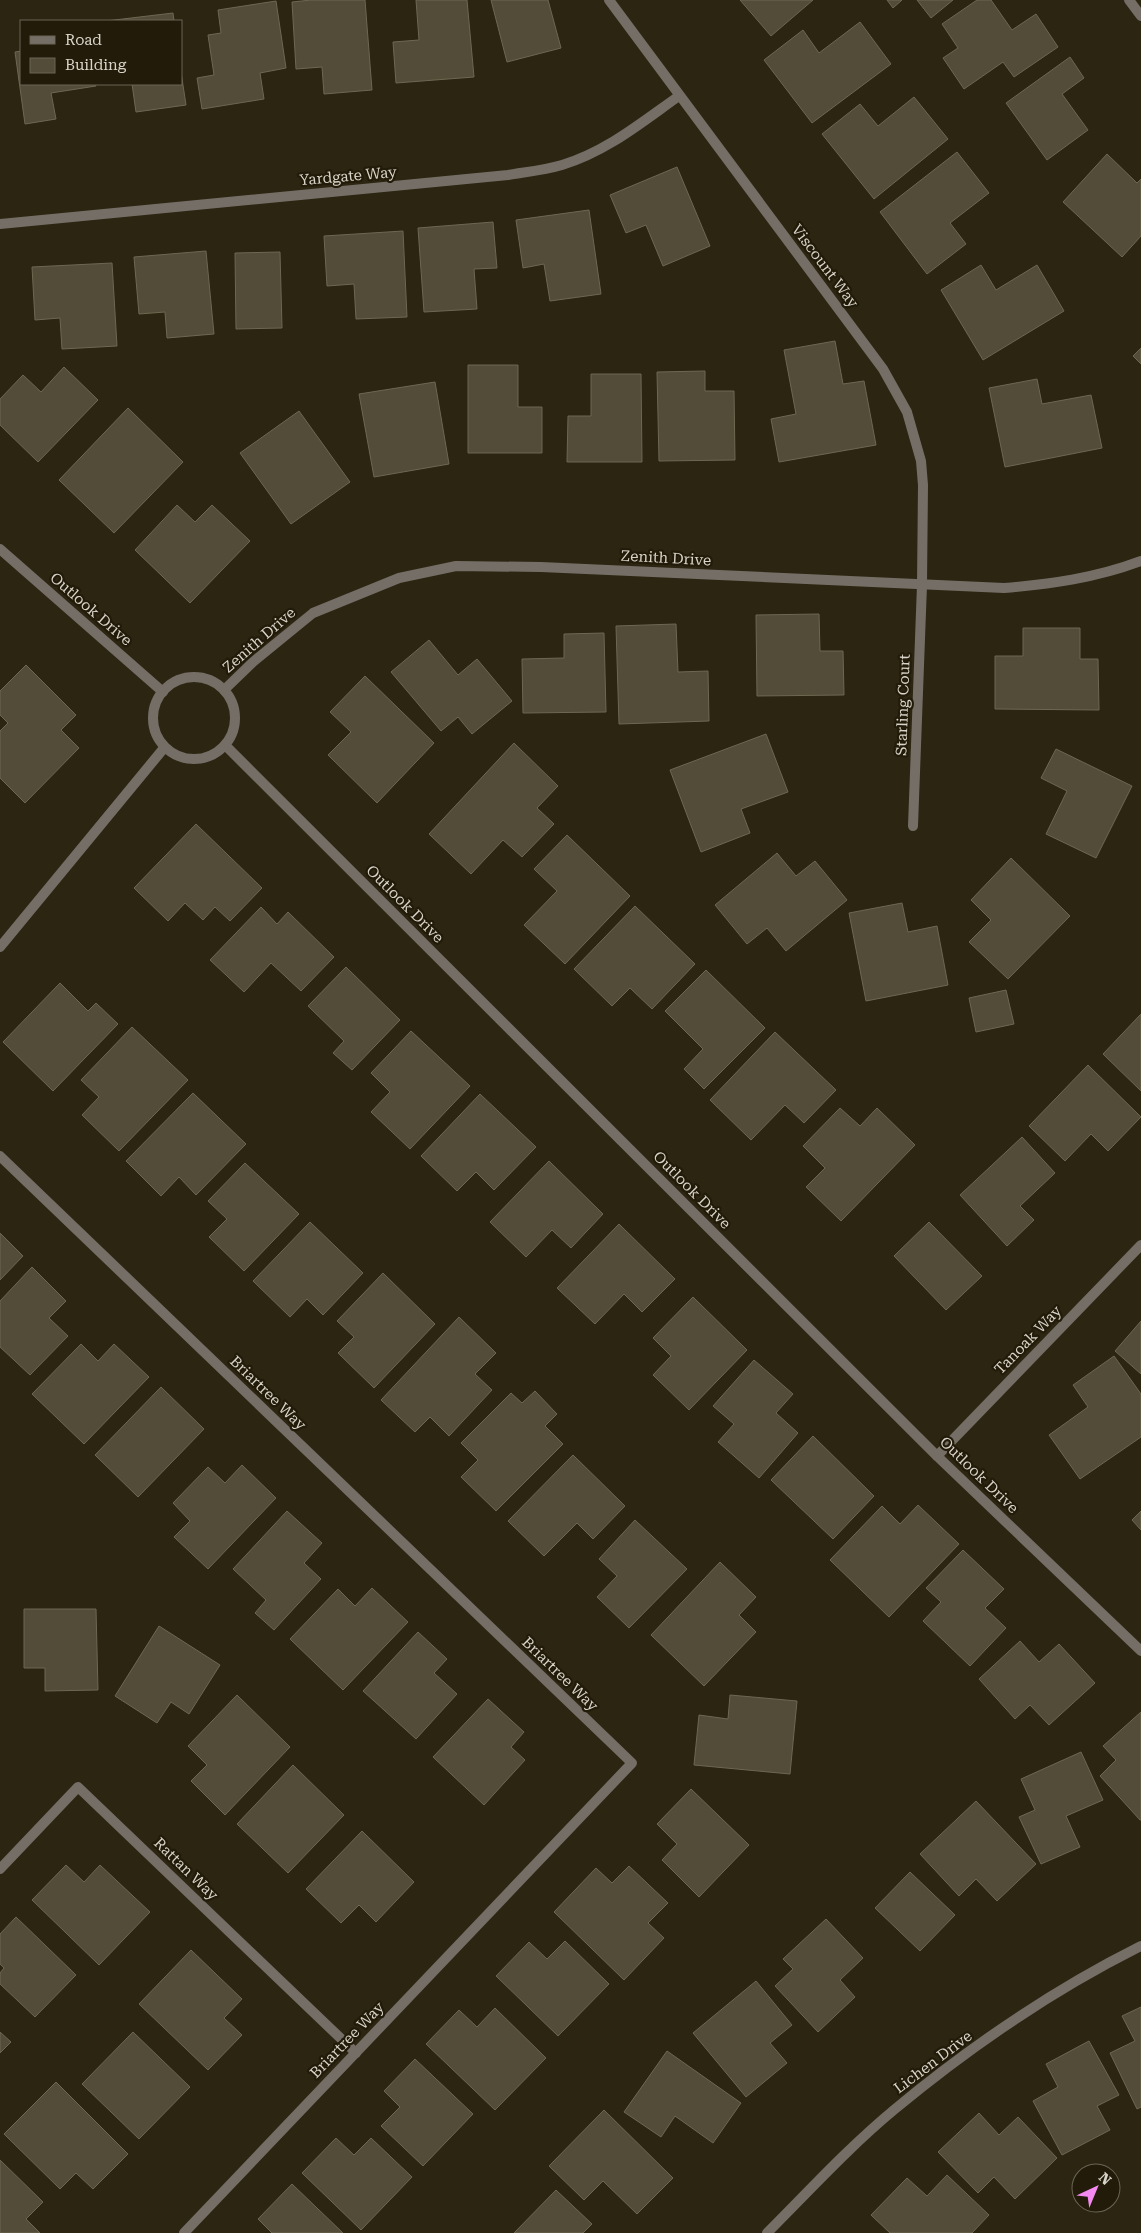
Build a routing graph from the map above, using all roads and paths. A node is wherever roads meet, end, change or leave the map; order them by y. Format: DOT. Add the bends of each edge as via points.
graph roads {
  1 [pos="609,0"];
  2 [pos="1129,0"];
  3 [pos="1141,16"];
  4 [pos="679,96"];
  5 [pos="0,224"];
  6 [pos="0,548"];
  7 [pos="1141,561"];
  8 [pos="922,585"];
  9 [pos="224,690"];
  10 [pos="163,692"];
  11 [pos="226,746"];
  12 [pos="164,748"];
  13 [pos="913,826"];
  14 [pos="0,947"];
  15 [pos="0,1156"];
  16 [pos="1141,1245"];
  17 [pos="937,1456"];
  18 [pos="1141,1651"];
  19 [pos="0,1869"];
  20 [pos="1141,1946"];
  21 [pos="356,2053"];
  22 [pos="184,2233"];
  23 [pos="767,2233"];
  1 -- 4 [label="street, Viscount Way"];
  2 -- 3 [label="street"];
  4 -- 5 [label="street, Yardgate Way" via="612,143 587,156 562,165 508,176"];
  4 -- 8 [label="street, Viscount Way" via="883,369 907,412 922,469"];
  6 -- 10 [label="street, Outlook Drive"];
  7 -- 8 [label="street, Zenith Drive" via="1062,583 1004,588"];
  8 -- 9 [label="street, Zenith Drive" via="456,566 399,578 313,614"];
  8 -- 13 [label="street, Starling Court"];
  9 -- 10 [label="street" via="206,678 192,677 178,679"];
  9 -- 11 [label="street" via="234,707 236,720"];
  10 -- 12 [label="street" via="153,710 152,723"];
  11 -- 12 [label="street" via="202,759 188,760"];
  11 -- 17 [label="street, Outlook Drive"];
  12 -- 14 [label="street"];
  15 -- 21 [label="street, Briartree Way" via="632,1764"];
  16 -- 17 [label="street, Tanoak Way"];
  17 -- 18 [label="street, Outlook Drive"];
  19 -- 21 [label="street, Rattan Way" via="78,1786"];
  20 -- 23 [label="street, Lichen Drive" via="1037,2005 964,2055 880,2123"];
  21 -- 22 [label="street, Briartree Way"];
}
